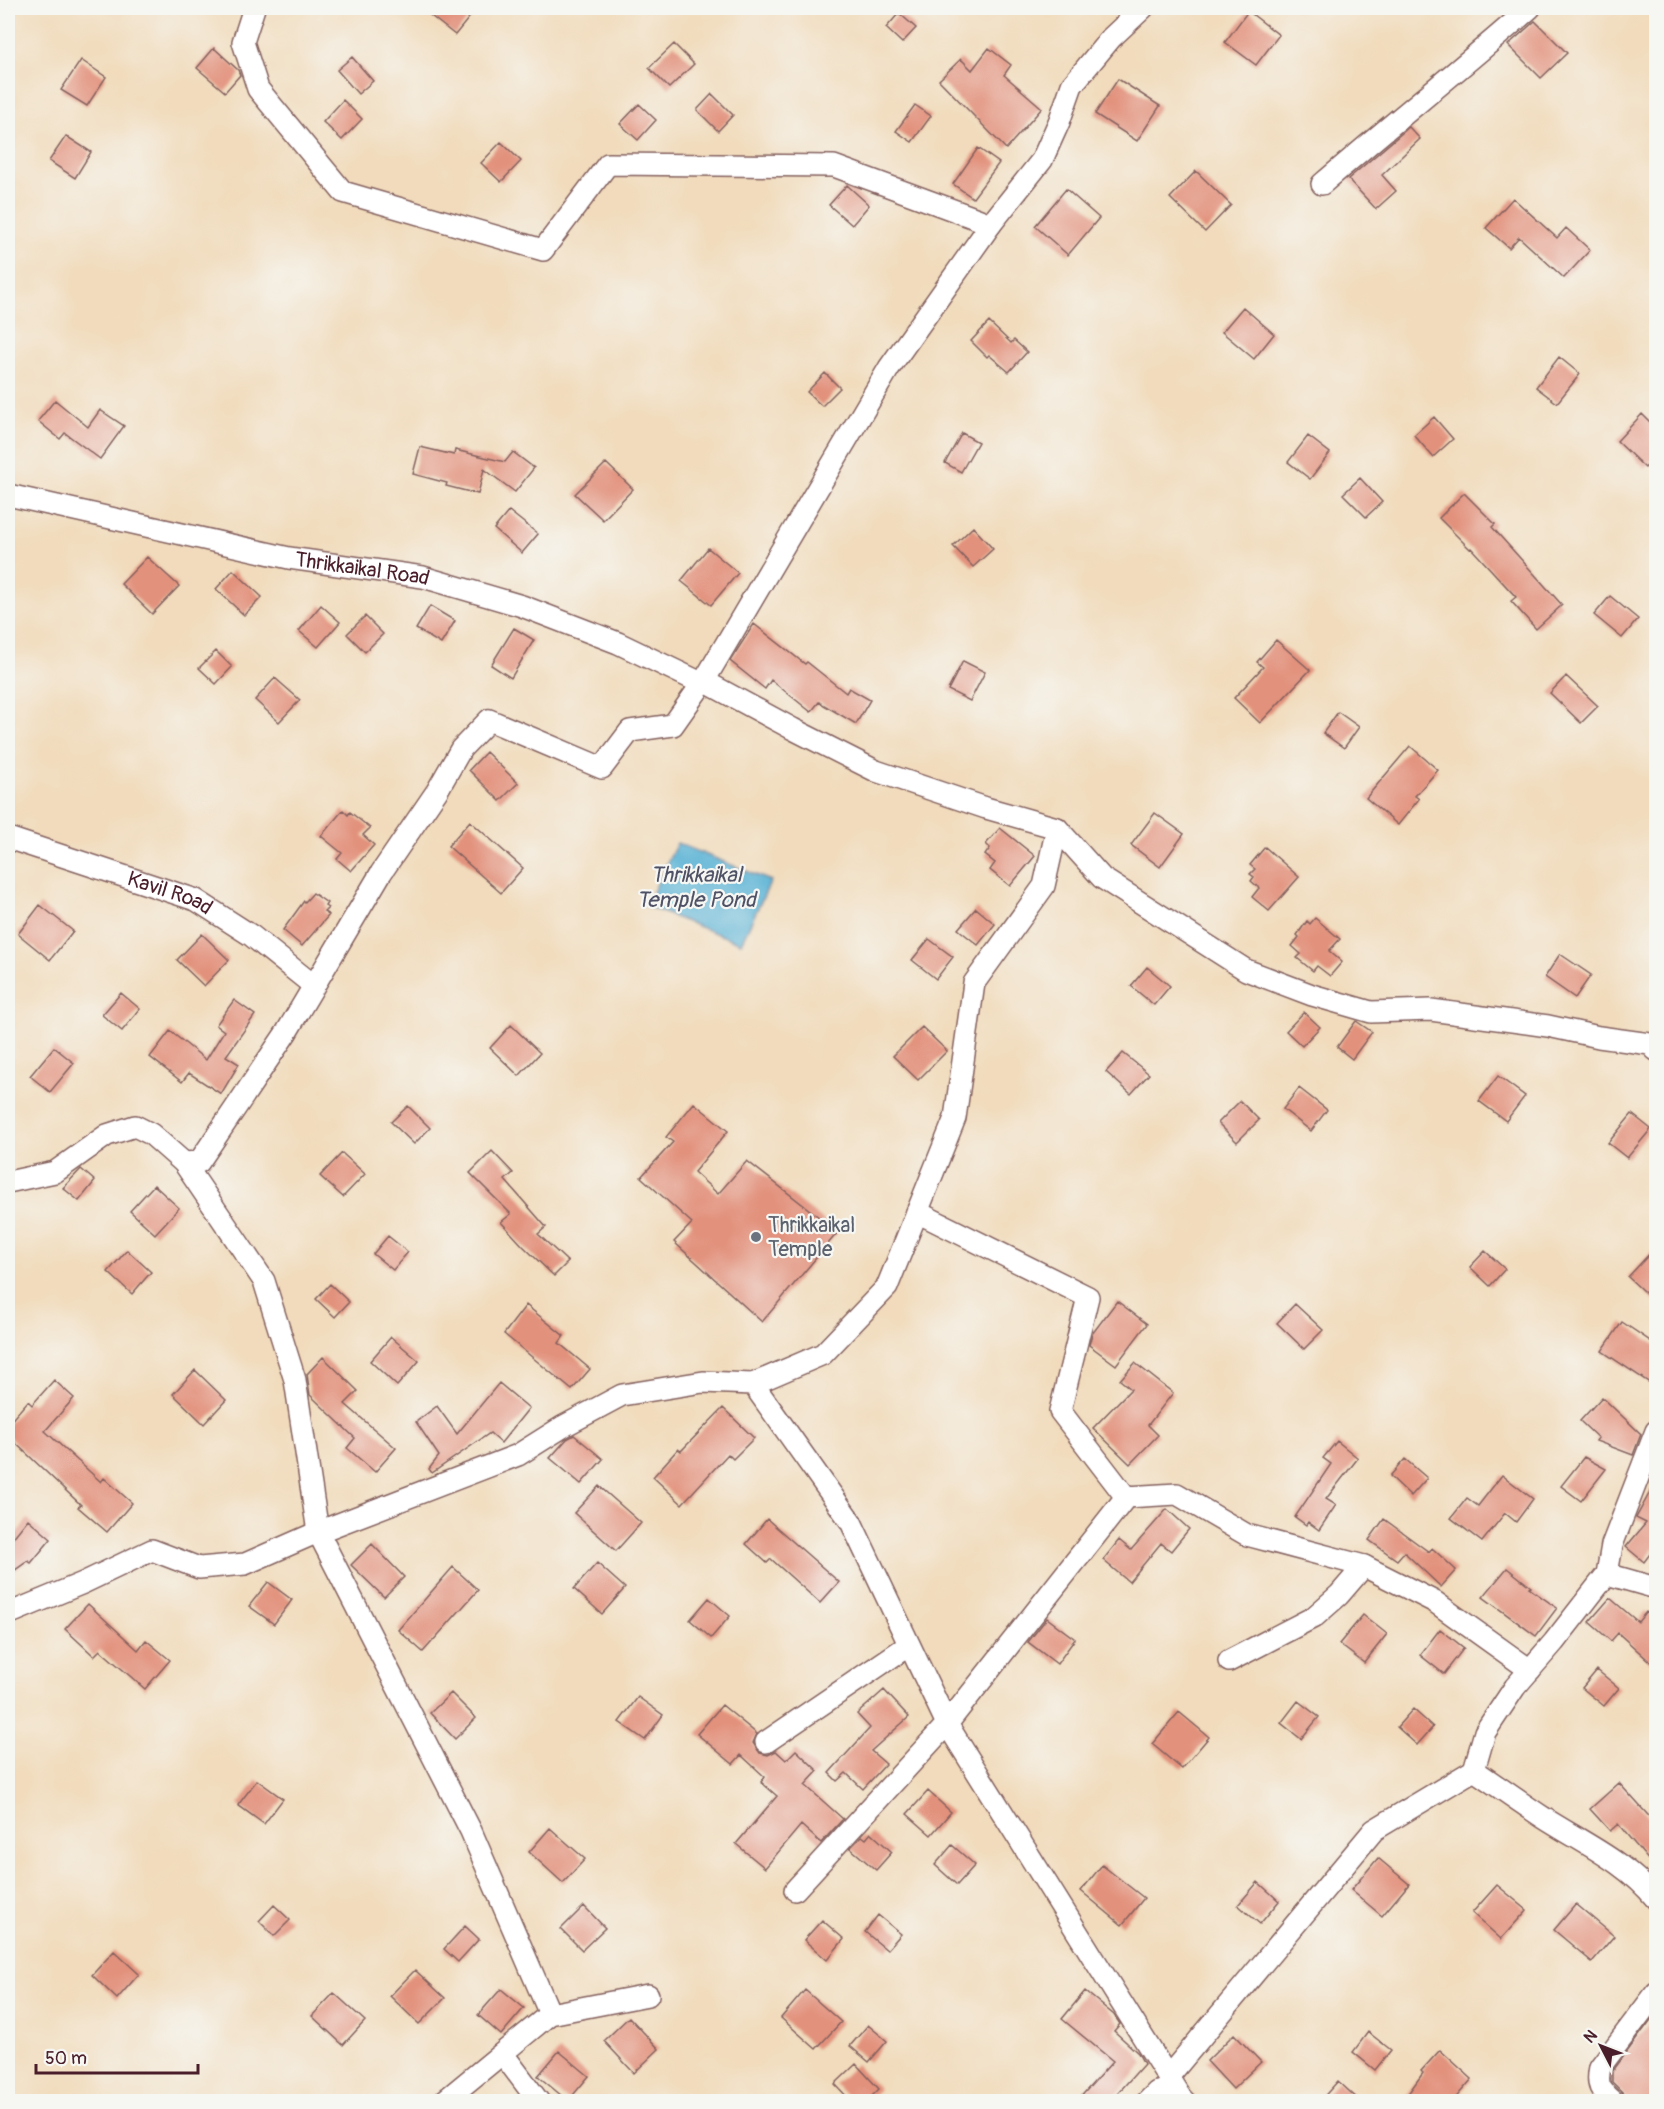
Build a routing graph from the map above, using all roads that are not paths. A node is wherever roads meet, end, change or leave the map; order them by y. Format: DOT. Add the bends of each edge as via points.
graph roads {
  1 [pos="254,8"];
  2 [pos="1143,8"];
  3 [pos="1530,8"];
  4 [pos="1322,184"];
  5 [pos="991,224"];
  6 [pos="8,495"];
  7 [pos="704,681"];
  8 [pos="1057,828"];
  9 [pos="8,838"];
  10 [pos="313,986"];
  11 [pos="1656,1050"];
  12 [pos="184,1163"];
  13 [pos="8,1182"];
  14 [pos="917,1212"];
  15 [pos="753,1384"];
  16 [pos="1656,1431"];
  17 [pos="1126,1497"];
  18 [pos="318,1532"];
  19 [pos="1364,1566"];
  20 [pos="1607,1574"];
  21 [pos="1656,1588"];
  22 [pos="8,1614"];
  23 [pos="909,1645"];
  24 [pos="1228,1661"];
  25 [pos="1530,1670"];
  26 [pos="946,1724"];
  27 [pos="766,1742"];
  28 [pos="1474,1770"];
  29 [pos="795,1890"];
  30 [pos="1656,1899"];
  31 [pos="1656,1993"];
  32 [pos="648,1995"];
  33 [pos="550,2014"];
  34 [pos="503,2054"];
  35 [pos="1168,2077"];
  36 [pos="1183,2100"];
  37 [pos="443,2102"];
  38 [pos="539,2102"];
  39 [pos="1147,2102"];
  40 [pos="1614,2102"];
  1 -- 5 [label="street" via="243,42 258,89 343,192 543,250 608,164 834,166"];
  2 -- 5 [label="street" via="1111,38 1072,85 1041,160"];
  3 -- 4 [label="street"];
  5 -- 7 [label="street" via="889,368"];
  6 -- 7 [label="street, Thrikkaikal Road" via="289,558 423,577 533,610"];
  7 -- 8 [label="street, Thrikkaikal Road" via="876,771"];
  7 -- 10 [label="street" via="673,725 630,731 602,768 489,720 461,749"];
  8 -- 11 [label="street" via="1102,878 1246,970 1312,995 1371,1012 1431,1010 1650,1044"];
  8 -- 14 [label="street" via="1044,886 974,983 955,1118"];
  9 -- 10 [label="street, Kavil Road" via="196,900 252,936"];
  10 -- 12 [label="street" via="199,1162"];
  12 -- 13 [label="street" via="151,1134 135,1126 107,1135 55,1172"];
  12 -- 18 [label="street" via="264,1281 296,1380"];
  14 -- 15 [label="street" via="887,1287 879,1296 823,1354"];
  14 -- 17 [label="street" via="1088,1297 1060,1411"];
  15 -- 18 [label="street" via="703,1382 622,1395 518,1455"];
  15 -- 23 [label="street" via="850,1522"];
  16 -- 20 [label="street" via="1612,1545"];
  17 -- 19 [label="street" via="1177,1494 1247,1535"];
  17 -- 26 [label="street"];
  18 -- 22 [label="street" via="245,1564 199,1568 152,1550"];
  18 -- 33 [label="street" via="471,1831"];
  19 -- 24 [label="street" via="1314,1617"];
  19 -- 25 [label="street" via="1435,1602"];
  20 -- 21 [label="street"];
  20 -- 25 [label="street"];
  23 -- 26 [label="street"];
  23 -- 27 [label="street"];
  25 -- 28 [label="street" via="1485,1732"];
  26 -- 29 [label="street"];
  26 -- 35 [label="street"];
  28 -- 30 [label="street" via="1601,1851 1643,1883"];
  28 -- 35 [label="street" via="1374,1830"];
  31 -- 40 [label="street" via="1600,2067 1597,2081"];
  32 -- 33 [label="street"];
  33 -- 34 [label="street"];
  34 -- 37 [label="street"];
  34 -- 38 [label="street"];
  35 -- 36 [label="street"];
  36 -- 39 [label="street" via="1157,2092"];
}
